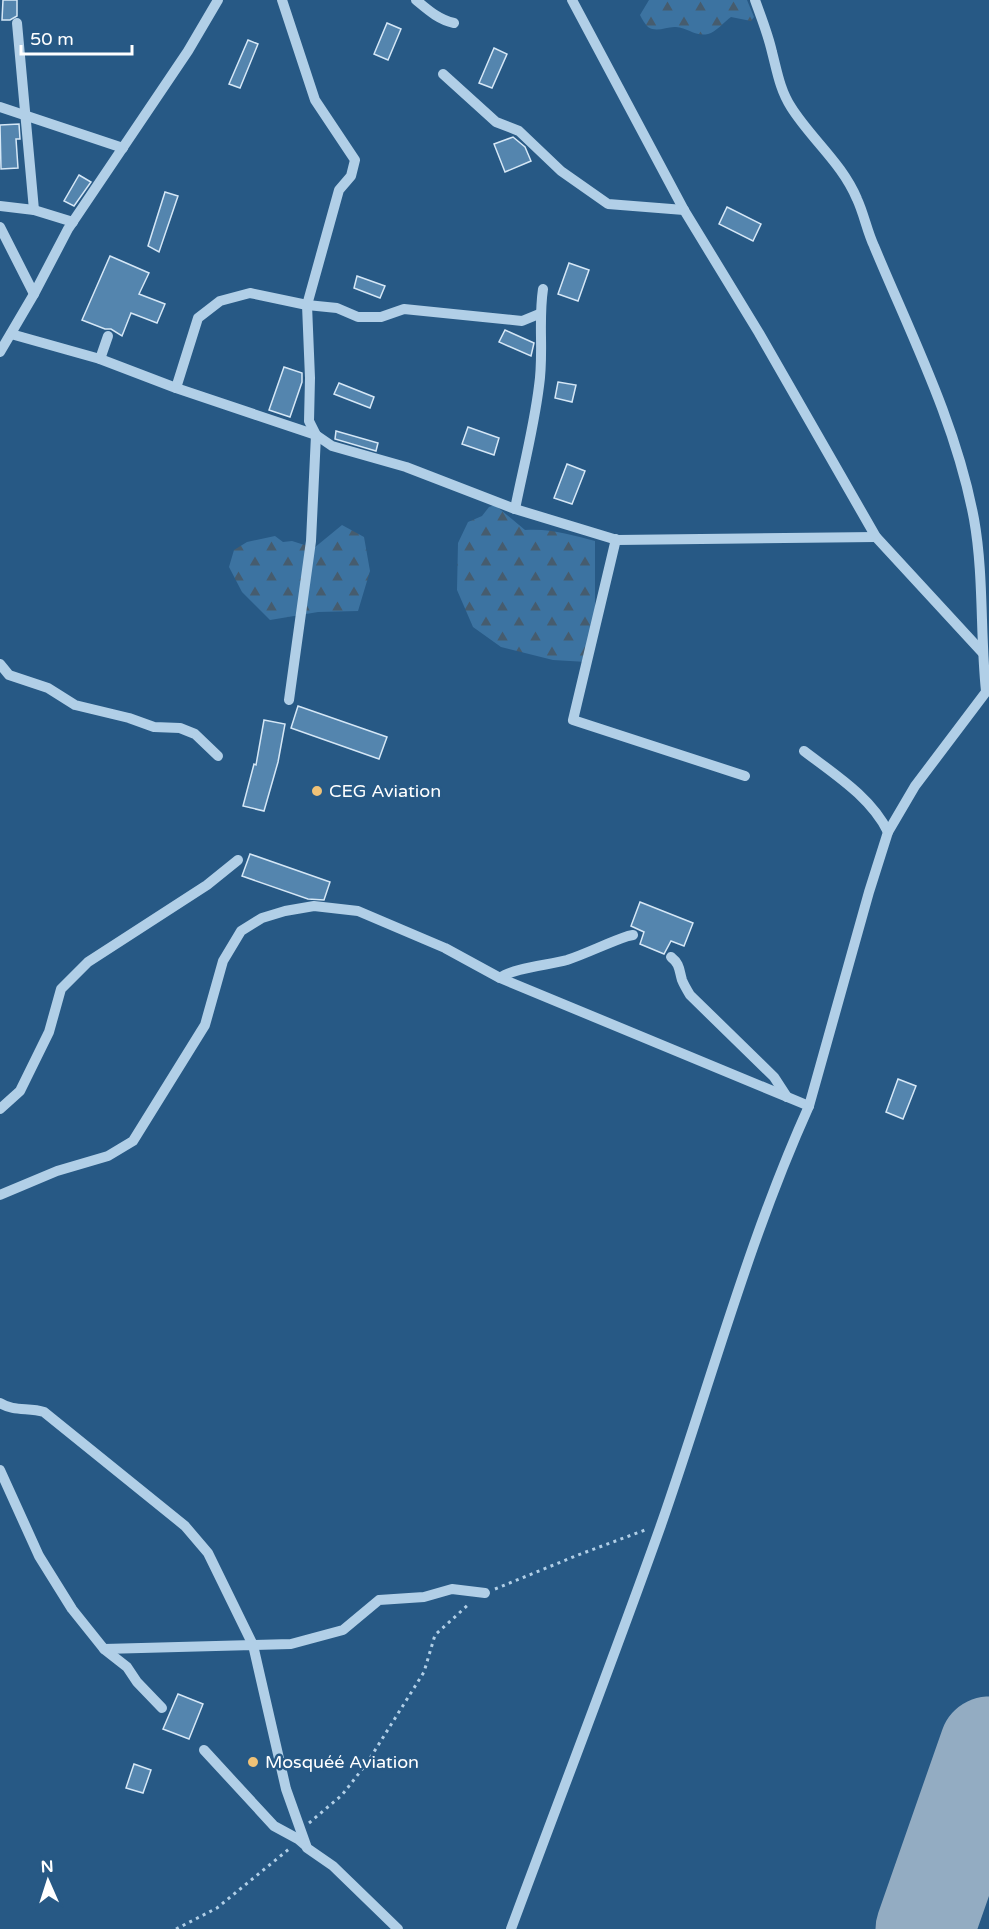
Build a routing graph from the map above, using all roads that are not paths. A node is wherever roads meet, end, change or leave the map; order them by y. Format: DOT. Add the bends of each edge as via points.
graph roads {
  1 [pos="218,0"];
  2 [pos="282,0"];
  3 [pos="416,0"];
  4 [pos="572,0"];
  5 [pos="755,0"];
  6 [pos="17,23"];
  7 [pos="454,23"];
  8 [pos="443,74"];
  9 [pos="0,107"];
  10 [pos="26,115"];
  11 [pos="123,148"];
  12 [pos="0,206"];
  13 [pos="34,210"];
  14 [pos="684,210"];
  15 [pos="73,222"];
  16 [pos="0,227"];
  17 [pos="543,289"];
  18 [pos="34,294"];
  19 [pos="307,305"];
  20 [pos="539,314"];
  21 [pos="11,334"];
  22 [pos="108,336"];
  23 [pos="0,352"];
  24 [pos="100,359"];
  25 [pos="176,388"];
  26 [pos="316,435"];
  27 [pos="515,509"];
  28 [pos="876,537"];
  29 [pos="616,539"];
  30 [pos="982,652"];
  31 [pos="0,664"];
  32 [pos="987,689"];
  33 [pos="289,700"];
  34 [pos="804,751"];
  35 [pos="218,756"];
  36 [pos="746,776"];
  37 [pos="888,832"];
  38 [pos="238,860"];
  39 [pos="633,935"];
  40 [pos="671,957"];
  41 [pos="500,978"];
  42 [pos="787,1097"];
  43 [pos="810,1106"];
  44 [pos="0,1108"];
  45 [pos="0,1195"];
  46 [pos="0,1404"];
  47 [pos="0,1470"];
  48 [pos="485,1593"];
  49 [pos="253,1645"];
  50 [pos="104,1649"];
  51 [pos="162,1708"];
  52 [pos="204,1750"];
  53 [pos="299,1834"];
  54 [pos="398,1929"];
  55 [pos="511,1929"];
  1 -- 11 [label="street"];
  2 -- 19 [label="street" via="315,100 355,160 351,176 339,190"];
  3 -- 7 [label="street"];
  4 -- 14 [label="street"];
  5 -- 30 [label="street" via="780,86 791,108 844,175 857,199 951,434 974,519"];
  6 -- 10 [label="street"];
  8 -- 14 [label="street" via="496,122 519,131 561,171 608,204"];
  9 -- 10 [label="street"];
  10 -- 11 [label="street"];
  10 -- 13 [label="street"];
  11 -- 15 [label="street"];
  12 -- 13 [label="street"];
  13 -- 15 [label="street"];
  14 -- 28 [label="street"];
  15 -- 18 [label="street"];
  16 -- 18 [label="street"];
  17 -- 20 [label="street"];
  18 -- 21 [label="street"];
  19 -- 20 [label="street" via="337,308 358,317 381,317 404,309 522,321"];
  19 -- 25 [label="street" via="250,293 219,301 198,318"];
  19 -- 26 [label="street" via="309,421"];
  20 -- 27 [label="street" via="539,387"];
  21 -- 23 [label="street"];
  21 -- 24 [label="street"];
  22 -- 24 [label="street"];
  24 -- 25 [label="street"];
  25 -- 26 [label="street"];
  26 -- 27 [label="street" via="332,446 406,467"];
  26 -- 33 [label="street" via="311,541"];
  27 -- 29 [label="street"];
  28 -- 29 [label="street"];
  28 -- 30 [label="street"];
  29 -- 36 [label="street" via="573,720"];
  30 -- 32 [label="street"];
  31 -- 35 [label="street" via="9,675 48,688 75,705 195,734"];
  32 -- 37 [label="street" via="915,786"];
  34 -- 37 [label="street" via="852,787 883,820"];
  37 -- 43 [label="street"];
  38 -- 44 [label="street" via="207,885 88,962 62,989 49,1032 20,1091"];
  39 -- 41 [label="street" via="568,960 507,973"];
  40 -- 42 [label="street" via="677,961 690,994 774,1077"];
  41 -- 42 [label="street"];
  41 -- 45 [label="street" via="445,948 358,911 314,906 262,918 241,931 223,961 205,1025 133,1141 108,1156 57,1170"];
  42 -- 43 [label="street"];
  43 -- 55 [label="street" via="732,1307 661,1524"];
  46 -- 49 [label="street" via="44,1412 185,1526 208,1553"];
  47 -- 50 [label="street" via="39,1556 72,1609"];
  48 -- 49 [label="street" via="452,1589 424,1597 380,1600 342,1630 291,1644"];
  49 -- 50 [label="street"];
  49 -- 53 [label="street"];
  50 -- 51 [label="street" via="128,1667"];
  52 -- 53 [label="street" via="274,1826"];
  53 -- 54 [label="street" via="307,1848 333,1866"];
}
